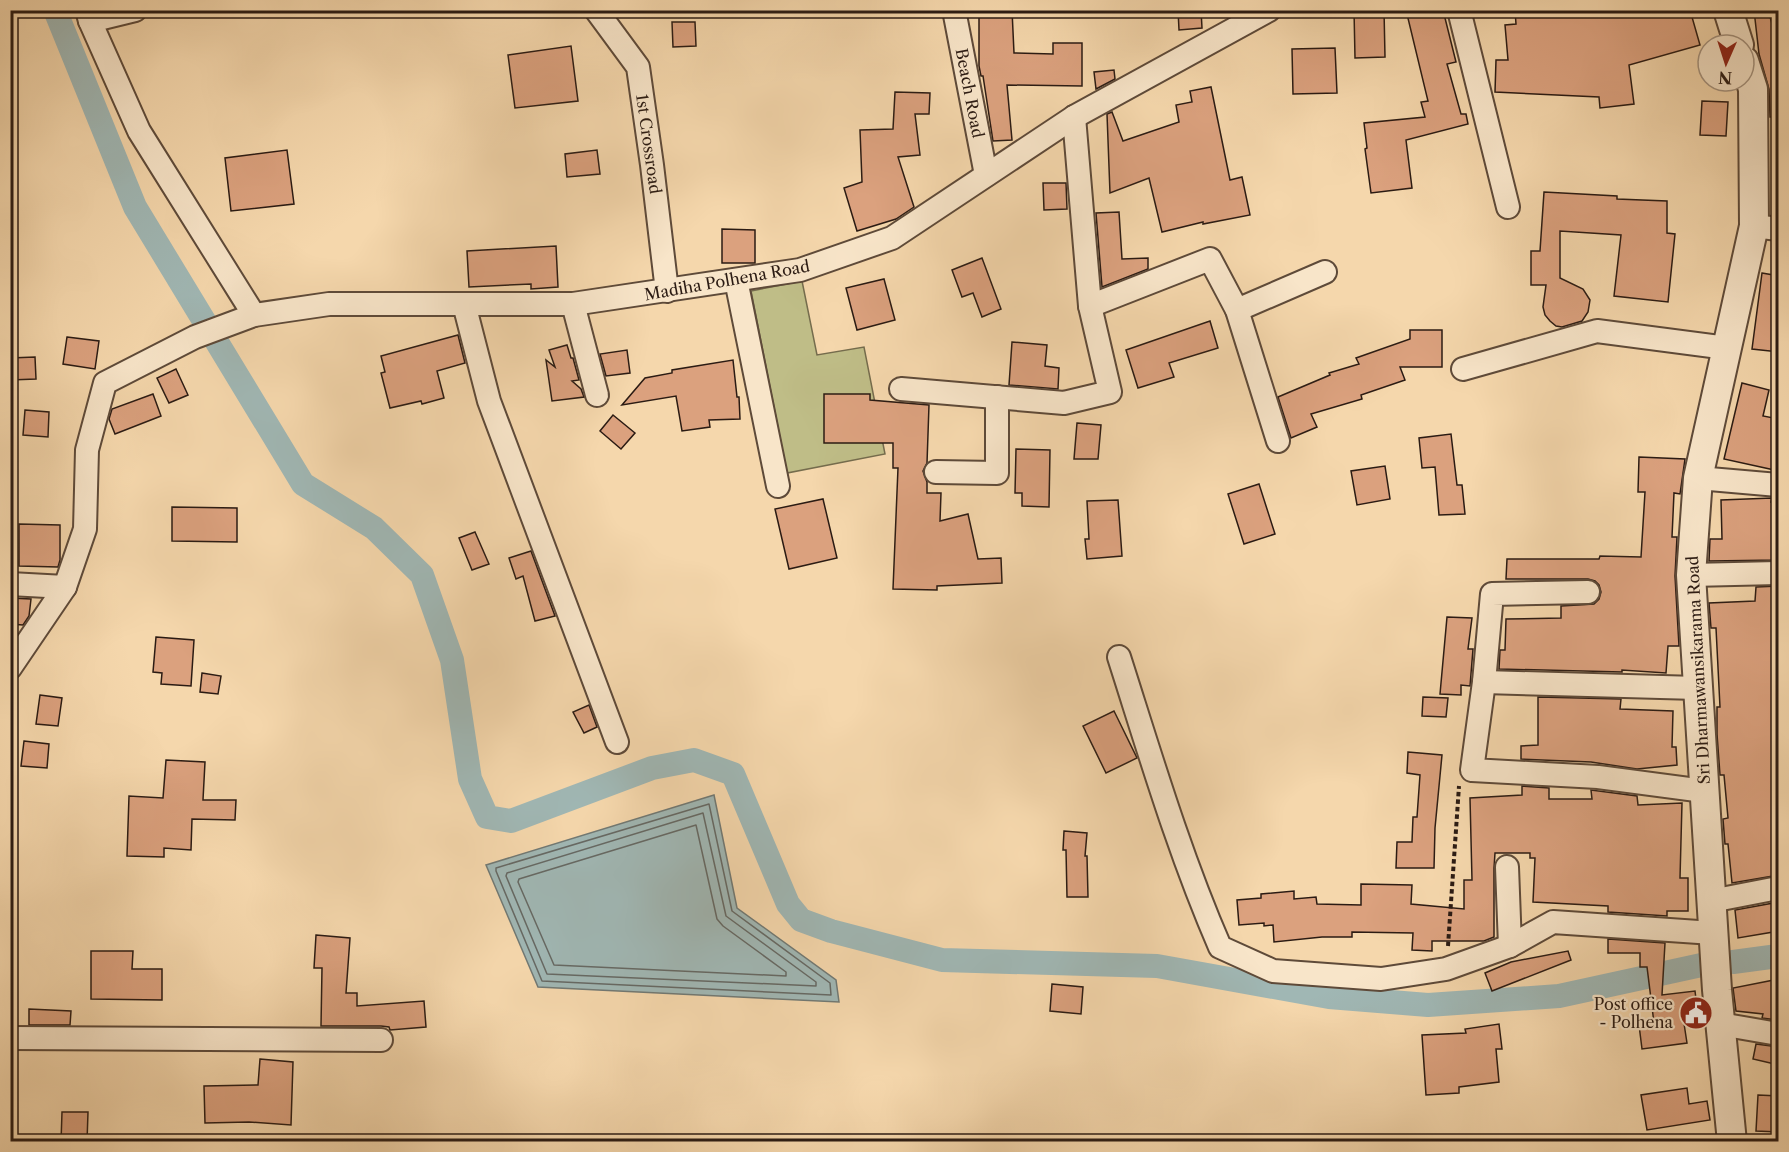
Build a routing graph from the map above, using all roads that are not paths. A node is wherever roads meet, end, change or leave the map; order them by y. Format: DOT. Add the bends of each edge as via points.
graph roads {
  1 [pos="135,10"];
  2 [pos="596,10"];
  3 [pos="954,10"];
  4 [pos="1269,10"];
  5 [pos="1459,10"];
  6 [pos="1728,10"];
  7 [pos="88,16"];
  8 [pos="1735,33"];
  9 [pos="1753,93"];
  10 [pos="1074,117"];
  11 [pos="986,175"];
  12 [pos="1508,207"];
  13 [pos="1766,227"];
  14 [pos="1325,272"];
  15 [pos="736,280"];
  16 [pos="668,291"];
  17 [pos="464,304"];
  18 [pos="573,304"];
  19 [pos="1089,306"];
  20 [pos="1237,310"];
  21 [pos="244,319"];
  22 [pos="1727,348"];
  23 [pos="1463,369"];
  24 [pos="901,389"];
  25 [pos="597,395"];
  26 [pos="997,398"];
  27 [pos="1278,441"];
  28 [pos="936,472"];
  29 [pos="1698,478"];
  30 [pos="1779,485"];
  31 [pos="778,486"];
  32 [pos="1779,573"];
  33 [pos="1691,575"];
  34 [pos="10,584"];
  35 [pos="65,586"];
  36 [pos="1588,592"];
  37 [pos="1119,657"];
  38 [pos="10,668"];
  39 [pos="1484,682"];
  40 [pos="1697,688"];
  41 [pos="617,742"];
  42 [pos="1704,791"];
  43 [pos="1507,867"];
  44 [pos="1779,888"];
  45 [pos="1711,901"];
  46 [pos="1713,933"];
  47 [pos="1510,946"];
  48 [pos="1720,1024"];
  49 [pos="1779,1034"];
  50 [pos="10,1038"];
  51 [pos="381,1040"];
  52 [pos="1732,1142"];
  1 -- 7 [label="street"];
  2 -- 16 [label="street, 1st Crossroad" via="638,67"];
  3 -- 11 [label="street, Beach Road"];
  4 -- 10 [label="street, Madiha Polhena Road"];
  5 -- 12 [label="street"];
  6 -- 8 [label="street"];
  7 -- 21 [label="street" via="138,131"];
  9 -- 13 [label="street, Sri Dharmawansikarama Road"];
  10 -- 11 [label="street, Madiha Polhena Road"];
  10 -- 19 [label="street"];
  11 -- 15 [label="street, Madiha Polhena Road" via="892,238 800,270"];
  13 -- 22 [label="street, Sri Dharmawansikarama Road"];
  14 -- 20 [label="street"];
  15 -- 16 [label="street, Madiha Polhena Road"];
  15 -- 31 [label="street"];
  16 -- 18 [label="street, Madiha Polhena Road"];
  17 -- 18 [label="street, Madiha Polhena Road"];
  17 -- 21 [label="street, Madiha Polhena Road" via="329,304"];
  17 -- 41 [label="street" via="489,401"];
  18 -- 25 [label="street"];
  19 -- 20 [label="street" via="1210,259"];
  19 -- 26 [label="street" via="1110,392 1064,403"];
  20 -- 27 [label="street"];
  21 -- 35 [label="street, Madiha Polhena Road" via="195,337 105,383 87,450 85,529"];
  22 -- 23 [label="street" via="1598,331"];
  22 -- 29 [label="street, Sri Dharmawansikarama Road"];
  24 -- 26 [label="street"];
  26 -- 28 [label="street" via="997,472"];
  29 -- 30 [label="street"];
  29 -- 33 [label="street, Sri Dharmawansikarama Road"];
  32 -- 33 [label="street"];
  33 -- 40 [label="street, Sri Dharmawansikarama Road"];
  34 -- 35 [label="street"];
  35 -- 38 [label="street, Madiha Polhena Road"];
  36 -- 39 [label="street" via="1492,594"];
  37 -- 47 [label="street" via="1158,780 1220,946 1273,970 1381,979 1446,969"];
  39 -- 40 [label="street"];
  39 -- 42 [label="street" via="1472,770 1598,777"];
  40 -- 42 [label="street, Sri Dharmawansikarama Road"];
  42 -- 45 [label="street, Sri Dharmawansikarama Road"];
  43 -- 47 [label="street"];
  44 -- 45 [label="street"];
  45 -- 46 [label="street, Sri Dharmawansikarama Road"];
  46 -- 47 [label="street" via="1553,922"];
  46 -- 48 [label="street, Sri Dharmawansikarama Road"];
  48 -- 49 [label="street"];
  48 -- 52 [label="street, Sri Dharmawansikarama Road"];
  50 -- 51 [label="street"];
}
